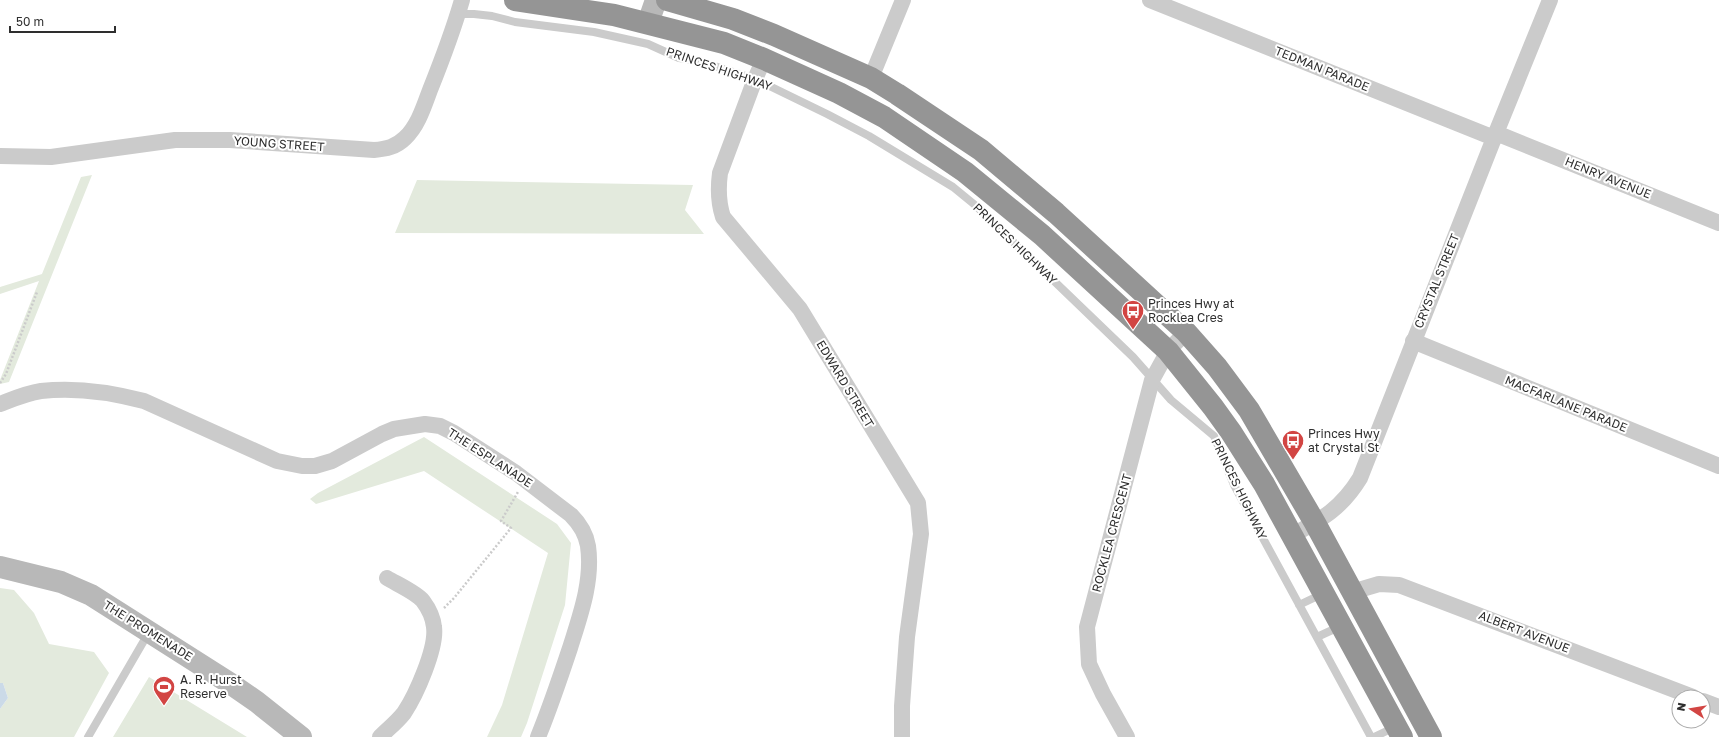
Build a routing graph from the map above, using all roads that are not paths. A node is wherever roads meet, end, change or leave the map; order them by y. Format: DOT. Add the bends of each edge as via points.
graph roads {
  1 [pos="515,0"];
  2 [pos="656,0"];
  3 [pos="667,0"];
  4 [pos="903,0"];
  5 [pos="1150,0"];
  6 [pos="1550,0"];
  7 [pos="460,7"];
  8 [pos="648,23"];
  9 [pos="764,59"];
  10 [pos="871,78"];
  11 [pos="755,79"];
  12 [pos="1495,136"];
  13 [pos="0,156"];
  14 [pos="1719,224"];
  15 [pos="1186,332"];
  16 [pos="1413,342"];
  17 [pos="1168,351"];
  18 [pos="1152,380"];
  19 [pos="0,404"];
  20 [pos="1719,466"];
  21 [pos="1315,523"];
  22 [pos="1291,536"];
  23 [pos="0,567"];
  24 [pos="387,578"];
  25 [pos="1352,592"];
  26 [pos="1323,593"];
  27 [pos="1299,604"];
  28 [pos="1341,626"];
  29 [pos="149,631"];
  30 [pos="1317,637"];
  31 [pos="1672,689"];
  32 [pos="1399,732"];
  33 [pos="88,737"];
  34 [pos="301,737"];
  35 [pos="380,737"];
  36 [pos="538,737"];
  37 [pos="902,737"];
  38 [pos="1127,737"];
  39 [pos="1371,737"];
  40 [pos="1374,737"];
  41 [pos="1431,737"];
  1 -- 8 [label="highway, PRINCES HIGHWAY" via="598,12"];
  2 -- 8 [label="street"];
  3 -- 10 [label="highway" via="774,34"];
  4 -- 10 [label="street"];
  5 -- 12 [label="street, TEDMAN PARADE"];
  6 -- 12 [label="street, CRYSTAL STREET"];
  7 -- 11 [label="lane, PRINCES HIGHWAY" via="474,14 594,32 648,44 679,58 699,61"];
  7 -- 13 [label="street, YOUNG STREET" via="413,129 406,138 388,148 374,150 230,140 175,140 51,157"];
  8 -- 9 [label="highway, PRINCES HIGHWAY" via="724,43"];
  9 -- 11 [label="street, EDWARD STREET"];
  9 -- 17 [label="highway, PRINCES HIGHWAY" via="839,93 884,117 965,172 1042,235"];
  10 -- 15 [label="highway" via="981,150 1056,213"];
  11 -- 18 [label="lane, PRINCES HIGHWAY" via="869,136 953,187 975,205 1133,357"];
  11 -- 37 [label="street, EDWARD STREET" via="720,173 718,197 723,217 800,310 918,503 921,534 907,637"];
  12 -- 14 [label="street, HENRY AVENUE"];
  12 -- 16 [label="street, CRYSTAL STREET"];
  15 -- 17 [label="street, ROCKLEA CRESCENT"];
  15 -- 21 [label="highway" via="1217,367 1249,410"];
  16 -- 20 [label="street, MACFARLANE PARADE"];
  16 -- 21 [label="street, CRYSTAL STREET" via="1360,478 1349,496"];
  17 -- 18 [label="street, ROCKLEA CRESCENT"];
  17 -- 22 [label="highway, PRINCES HIGHWAY" via="1198,386 1231,432 1264,484"];
  18 -- 27 [label="lane, PRINCES HIGHWAY" via="1170,400 1214,436 1234,485"];
  18 -- 38 [label="street, ROCKLEA CRESCENT" via="1087,627 1089,664"];
  19 -- 36 [label="street, THE ESPLANADE" via="40,391 74,390 122,395 144,401 277,461 302,466 315,466 332,461 394,429 425,424 440,426 454,433 525,480 570,515 577,522 588,545 589,563 581,611 561,677"];
  21 -- 22 [label="street, CRYSTAL STREET"];
  21 -- 25 [label="highway"];
  22 -- 26 [label="highway, PRINCES HIGHWAY"];
  23 -- 29 [label="street, THE PROMENADE" via="61,582 91,595"];
  24 -- 35 [label="street" via="422,599 436,613 433,640 423,676 404,713"];
  25 -- 31 [label="street, ALBERT AVENUE" via="1379,584 1399,585"];
  25 -- 41 [label="highway"];
  26 -- 27 [label="lane"];
  26 -- 28 [label="highway, PRINCES HIGHWAY"];
  27 -- 30 [label="lane, PRINCES HIGHWAY"];
  28 -- 30 [label="lane"];
  28 -- 32 [label="highway, PRINCES HIGHWAY"];
  29 -- 33 [label="lane"];
  29 -- 34 [label="street, THE PROMENADE" via="257,702"];
  30 -- 39 [label="lane, PRINCES HIGHWAY"];
  32 -- 40 [label="lane"];
}
